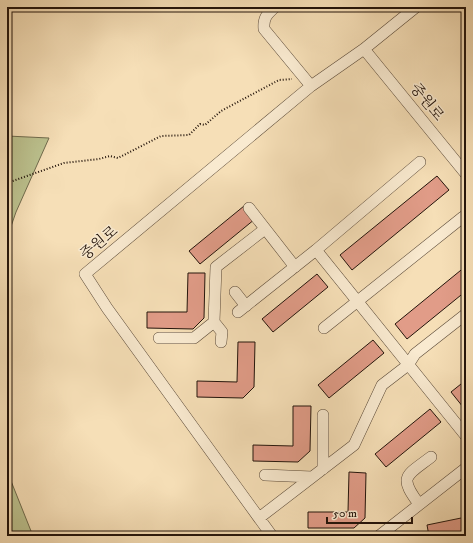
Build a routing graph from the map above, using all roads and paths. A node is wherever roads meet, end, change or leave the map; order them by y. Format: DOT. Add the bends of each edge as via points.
graph roads {
  1 [pos="275,7"];
  2 [pos="416,7"];
  3 [pos="364,49"];
  4 [pos="301,74"];
  5 [pos="311,86"];
  6 [pos="420,162"];
  7 [pos="466,174"];
  8 [pos="7,183"];
  9 [pos="249,208"];
  10 [pos="463,217"];
  11 [pos="265,228"];
  12 [pos="316,250"];
  13 [pos="295,267"];
  14 [pos="235,292"];
  15 [pos="357,301"];
  16 [pos="466,314"];
  17 [pos="214,322"];
  18 [pos="324,328"];
  19 [pos="159,338"];
  20 [pos="221,342"];
  21 [pos="408,365"];
  22 [pos="323,415"];
  23 [pos="466,436"];
  24 [pos="431,457"];
  25 [pos="466,468"];
  26 [pos="323,469"];
  27 [pos="265,474"];
  28 [pos="312,477"];
  29 [pos="419,504"];
  30 [pos="259,518"];
  31 [pos="272,536"];
  32 [pos="379,536"];
  1 -- 4 [label="street" via="266,14 264,30"];
  2 -- 3 [label="street, 중원로"];
  3 -- 5 [label="street, 중원로"];
  3 -- 7 [label="street, 중원로"];
  4 -- 5 [label="street"];
  4 -- 8 [label="path" via="291,79 279,80 221,111 205,125 200,124 189,135 161,136 118,158 110,156 64,164"];
  5 -- 30 [label="street, 중원로" via="85,274"];
  6 -- 12 [label="street"];
  9 -- 11 [label="street"];
  10 -- 15 [label="street"];
  11 -- 13 [label="street"];
  11 -- 17 [label="street" via="216,267"];
  12 -- 13 [label="street"];
  12 -- 15 [label="street"];
  13 -- 14 [label="street" via="242,309"];
  15 -- 18 [label="street"];
  15 -- 21 [label="street"];
  16 -- 21 [label="street" via="415,354"];
  17 -- 19 [label="street" via="194,338"];
  17 -- 20 [label="street" via="222,332"];
  21 -- 23 [label="street"];
  21 -- 26 [label="street" via="382,385 354,445"];
  22 -- 26 [label="street"];
  24 -- 29 [label="street" via="407,478 408,490"];
  25 -- 29 [label="street"];
  26 -- 28 [label="street"];
  27 -- 28 [label="street"];
  28 -- 30 [label="street"];
  29 -- 32 [label="street"];
  30 -- 31 [label="street, 중원로"];
}
